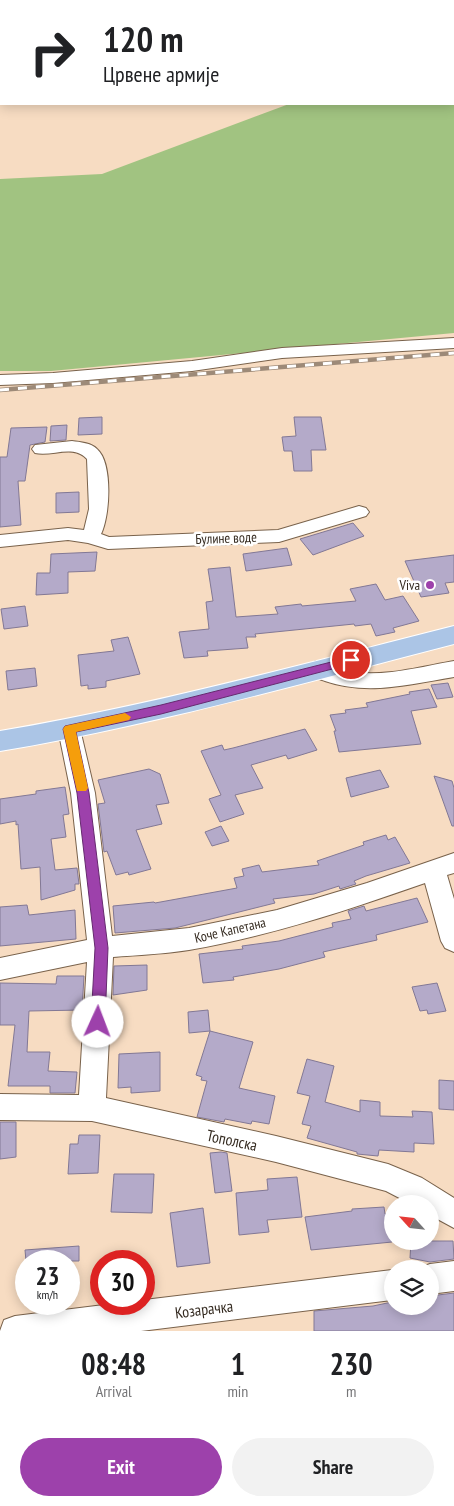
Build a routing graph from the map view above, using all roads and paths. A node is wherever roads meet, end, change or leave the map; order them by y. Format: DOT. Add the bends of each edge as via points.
graph roads {
  1 [pos="454,343"];
  2 [pos="0,380"];
  3 [pos="41,448"];
  4 [pos="359,512"];
  5 [pos="90,536"];
  6 [pos="0,541"];
  7 [pos="454,635"];
  8 [pos="317,669"];
  9 [pos="454,669"];
  10 [pos="69,729"];
  11 [pos="0,742"];
  12 [pos="444,866"];
  13 [pos="454,941"];
  14 [pos="102,948"];
  15 [pos="0,969"];
  16 [pos="0,1107"];
  17 [pos="92,1108"];
  18 [pos="454,1214"];
  19 [pos="454,1276"];
  20 [pos="439,1278"];
  21 [pos="384,1286"];
  22 [pos="18,1331"];
  1 -- 2 [label="street" via="282,353 192,366"];
  3 -- 5 [label="street" via="76,446 93,452 99,515"];
  4 -- 5 [label="street, Булине воде" via="278,536 108,543"];
  5 -- 6 [label="street, Булине воде" via="52,534"];
  7 -- 8 [label="main road"];
  8 -- 9 [label="street" via="348,680 367,680 409,678"];
  8 -- 10 [label="main road" via="161,710"];
  10 -- 11 [label="main road"];
  10 -- 14 [label="street" via="83,793"];
  12 -- 13 [label="street"];
  12 -- 14 [label="street, Коче Капетана" via="276,920 189,940"];
  14 -- 15 [label="street, Коче Капетана"];
  14 -- 17 [label="street"];
  16 -- 17 [label="street, Тополска"];
  17 -- 18 [label="street, Тополска" via="363,1170 412,1188"];
  19 -- 20 [label="street"];
  21 -- 22 [label="street, Козарачка"];
}
